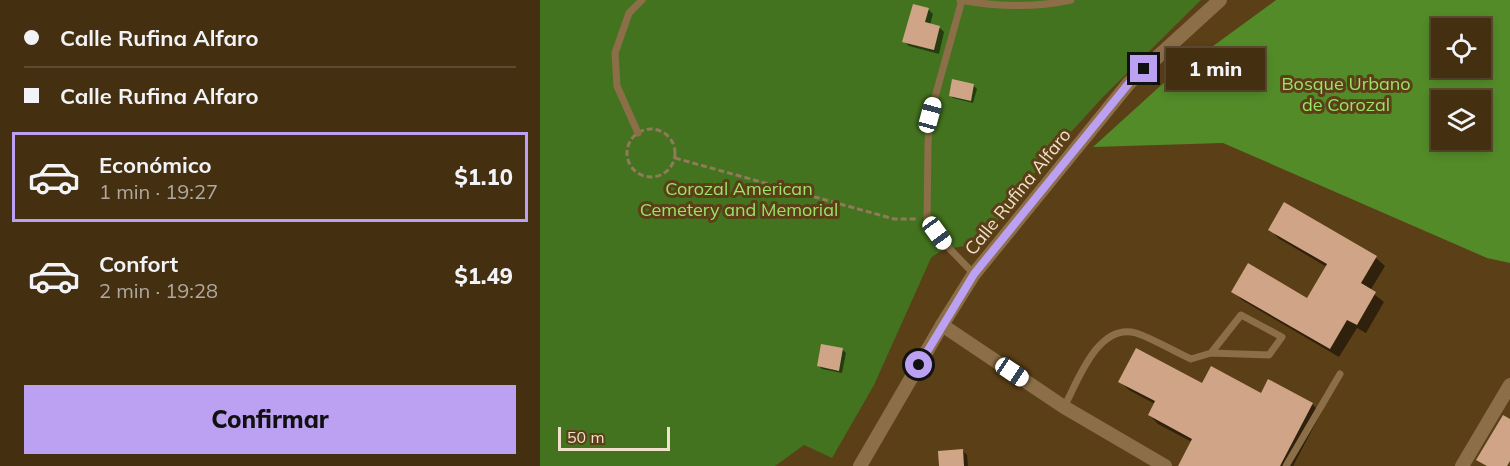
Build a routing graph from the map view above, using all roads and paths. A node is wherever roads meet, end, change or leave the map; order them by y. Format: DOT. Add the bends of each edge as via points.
graph roads {
  1 [pos="642,0"];
  2 [pos="961,0"];
  3 [pos="1071,0"];
  4 [pos="1220,0"];
  5 [pos="638,133"];
  6 [pos="675,158"];
  7 [pos="927,220"];
  8 [pos="974,274"];
  9 [pos="942,325"];
  10 [pos="1211,353"];
  11 [pos="1340,374"];
  12 [pos="1510,385"];
  13 [pos="1064,407"];
  14 [pos="860,466"];
  15 [pos="1165,466"];
  16 [pos="1286,466"];
  17 [pos="1462,466"];
  1 -- 5 [label="lane" via="629,13 615,53 617,86"];
  2 -- 3 [label="lane" via="1029,7"];
  2 -- 7 [label="lane" via="930,115"];
  4 -- 8 [label="street, Calle Rufina Alfaro" via="1129,83"];
  5 -- 6 [label="path" via="648,129 663,132 674,143"];
  5 -- 6 [label="path" via="627,151 638,172 645,176 660,175"];
  6 -- 7 [label="path" via="894,219"];
  7 -- 8 [label="lane"];
  8 -- 9 [label="street, Calle Rufina Alfaro"];
  9 -- 13 [label="street"];
  9 -- 14 [label="street, Calle Rufina Alfaro"];
  10 -- 10 [label="lane" via="1269,355 1282,337 1241,315"];
  10 -- 13 [label="lane" via="1191,359 1134,333 1115,333 1099,344"];
  11 -- 16 [label="lane"];
  12 -- 17 [label="street"];
  13 -- 15 [label="street"];
}
